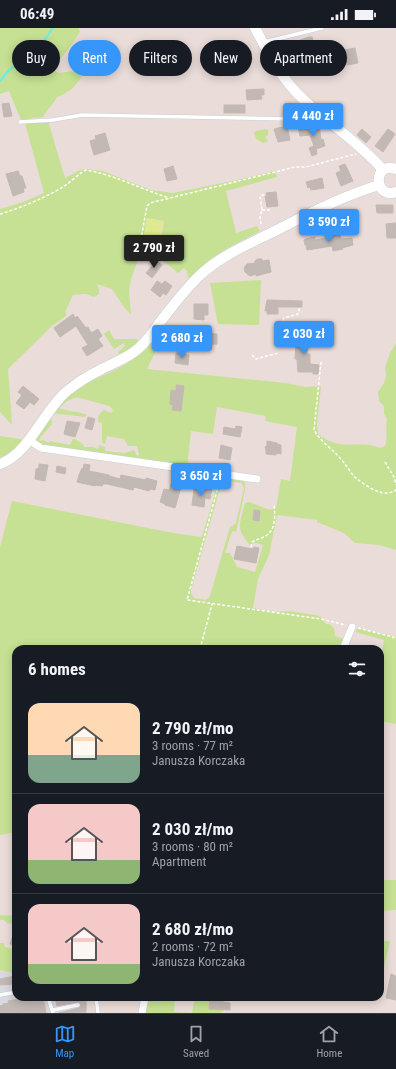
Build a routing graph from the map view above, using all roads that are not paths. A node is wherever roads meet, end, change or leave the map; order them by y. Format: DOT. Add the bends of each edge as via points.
graph roads {
  1 [pos="255,28"];
  2 [pos="322,28"];
  3 [pos="262,40"];
  4 [pos="271,40"];
  5 [pos="284,76"];
  6 [pos="293,119"];
  7 [pos="20,122"];
  8 [pos="396,169"];
  9 [pos="383,170"];
  10 [pos="379,185"];
  11 [pos="396,192"];
  12 [pos="29,440"];
  13 [pos="0,464"];
  14 [pos="257,479"];
  15 [pos="352,627"];
  16 [pos="345,645"];
  17 [pos="12,993"];
  18 [pos="0,995"];
  19 [pos="49,1001"];
  20 [pos="96,1001"];
  21 [pos="144,1001"];
  22 [pos="78,1005"];
  23 [pos="53,1012"];
  24 [pos="98,1013"];
  25 [pos="142,1013"];
  1 -- 3 [label="street"];
  2 -- 4 [label="lane"];
  5 -- 9 [label="street" via="321,116"];
  6 -- 7 [label="lane" via="82,116"];
  8 -- 9 [label="street"];
  9 -- 10 [label="street" via="379,177"];
  10 -- 11 [label="street" via="388,193"];
  10 -- 12 [label="street" via="349,193 232,252 205,271 184,291 139,348 83,379 67,391"];
  12 -- 13 [label="street" via="13,457"];
  12 -- 14 [label="street" via="41,448"];
  15 -- 16 [label="street"];
  17 -- 18 [label="lane"];
  19 -- 23 [label="lane"];
  20 -- 24 [label="lane"];
  21 -- 25 [label="street"];
  22 -- 23 [label="lane"];
}
